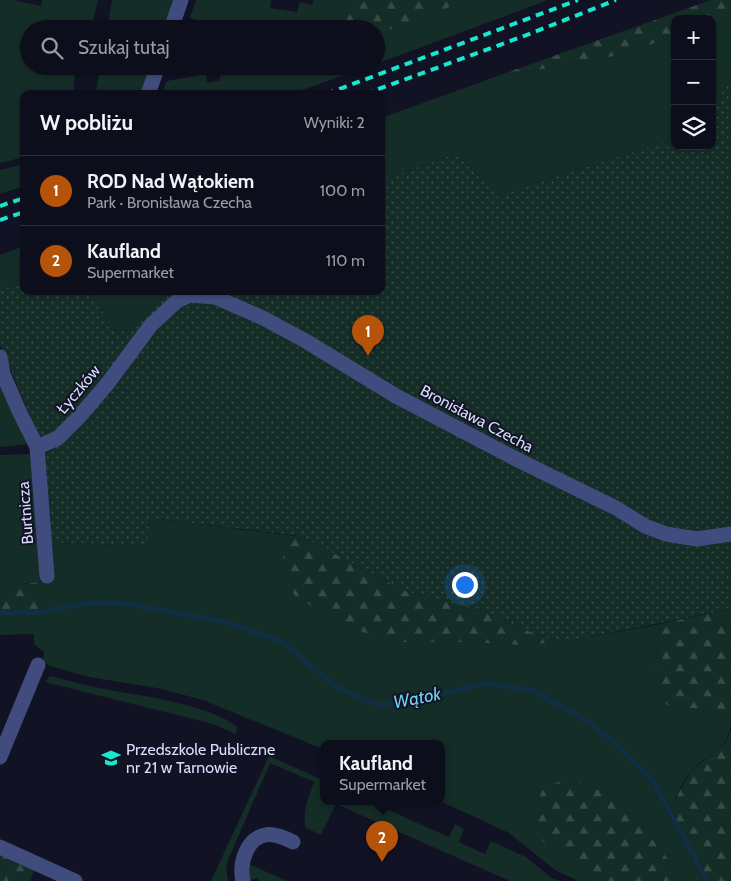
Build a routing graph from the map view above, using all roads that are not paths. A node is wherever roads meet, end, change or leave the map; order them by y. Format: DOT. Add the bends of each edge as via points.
graph roads {
  1 [pos="181,0"];
  2 [pos="174,20"];
  3 [pos="155,75"];
  4 [pos="149,90"];
  5 [pos="215,297"];
  6 [pos="0,357"];
  7 [pos="37,447"];
  8 [pos="731,534"];
  9 [pos="47,576"];
  10 [pos="38,665"];
  11 [pos="0,756"];
  12 [pos="293,842"];
  13 [pos="0,847"];
  14 [pos="75,881"];
  15 [pos="242,881"];
  1 -- 2 [label="street"];
  3 -- 4 [label="street"];
  5 -- 7 [label="street, Łyczków" via="190,295 177,301 151,325 78,418 58,438"];
  5 -- 8 [label="street, Bronisława Czecha" via="263,318 396,396 616,508 645,526 666,534 697,539"];
  6 -- 7 [label="street" via="3,374"];
  7 -- 9 [label="street, Burtnicza"];
  10 -- 11 [label="street"];
  12 -- 15 [label="street" via="267,834 255,839 243,856"];
  13 -- 14 [label="street"];
}
